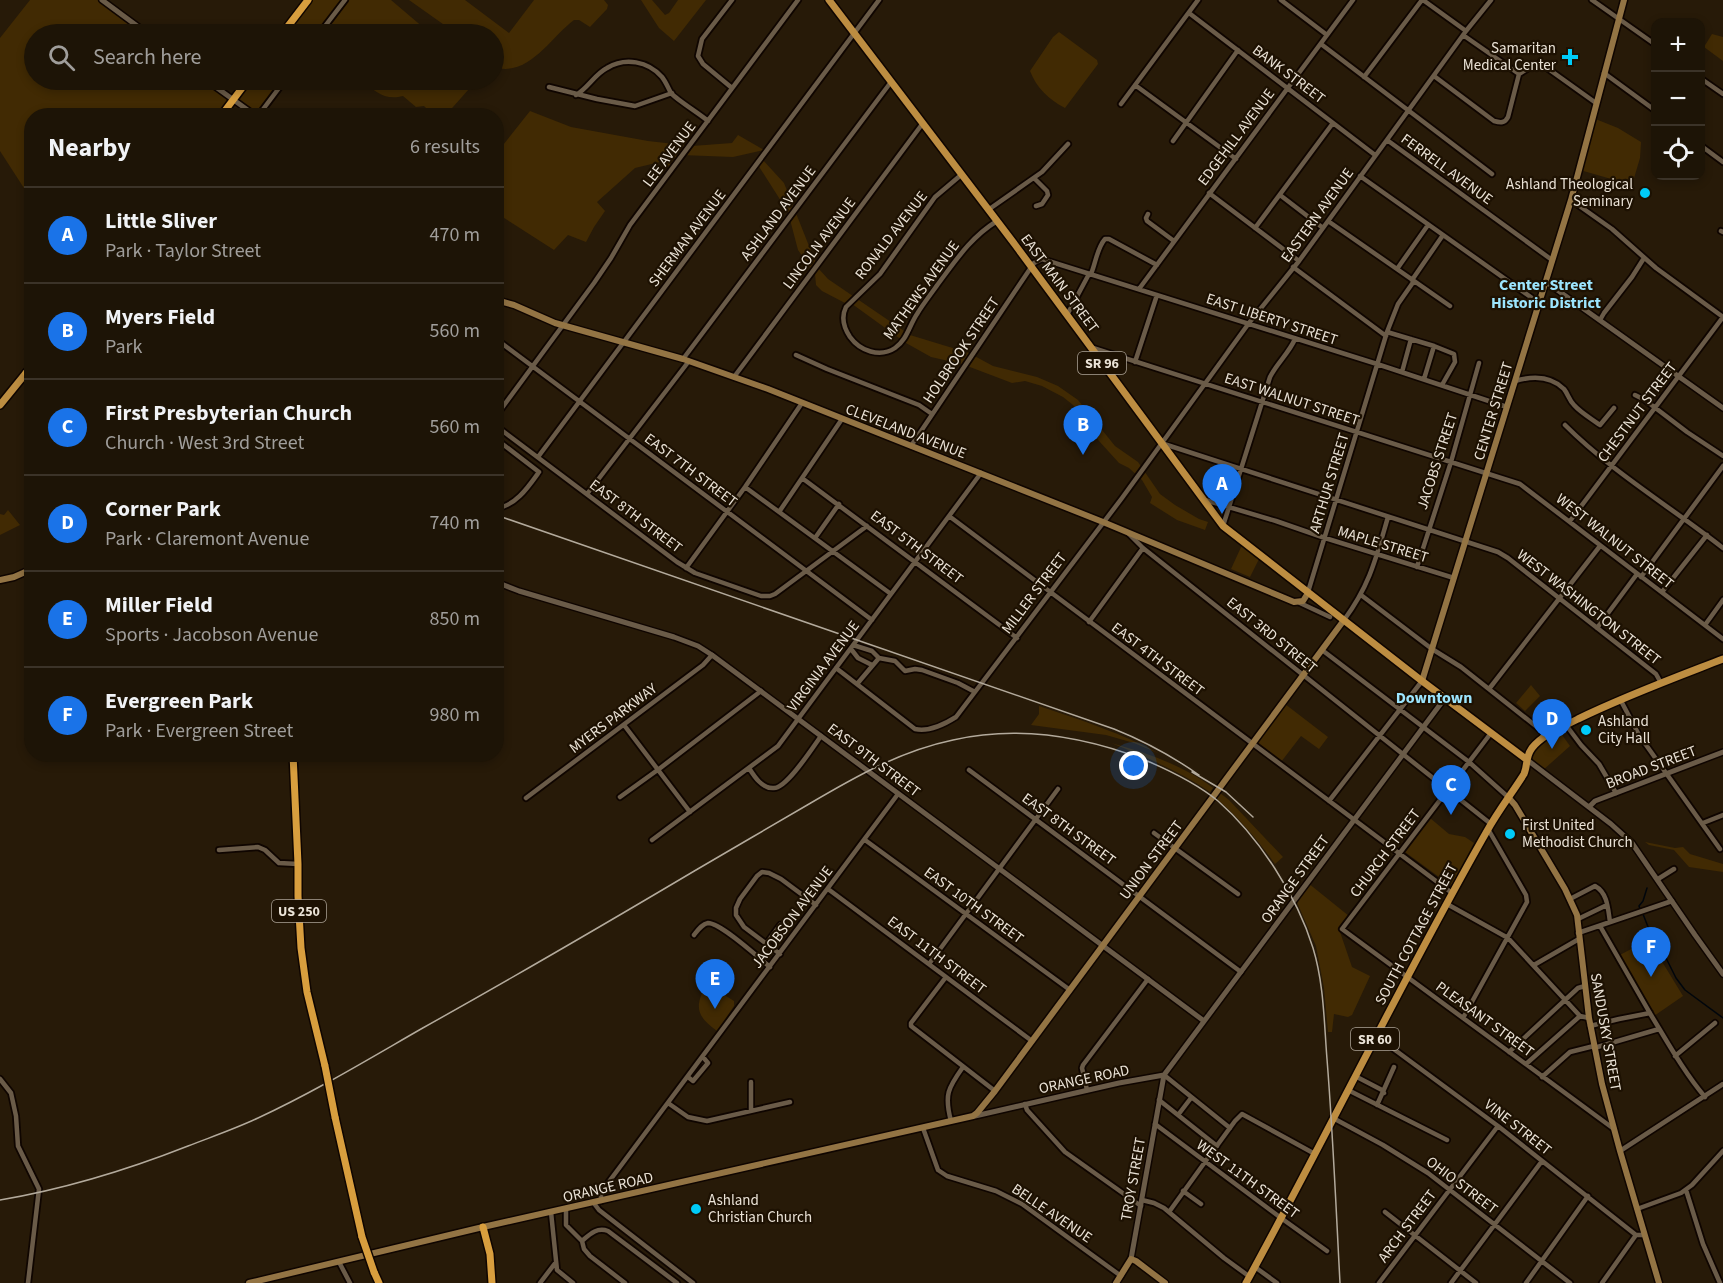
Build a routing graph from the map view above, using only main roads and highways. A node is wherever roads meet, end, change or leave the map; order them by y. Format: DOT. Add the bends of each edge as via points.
graph roads {
  1 [pos="308,0"];
  2 [pos="829,0"];
  3 [pos="1624,0"];
  4 [pos="290,24"];
  5 [pos="241,90"];
  6 [pos="227,108"];
  7 [pos="504,302"];
  8 [pos="24,381"];
  9 [pos="0,405"];
  10 [pos="24,572"];
  11 [pos="0,580"];
  12 [pos="1308,593"];
  13 [pos="1344,620"];
  14 [pos="1723,659"];
  15 [pos="1422,681"];
  16 [pos="1526,759"];
  17 [pos="293,762"];
  18 [pos="1508,797"];
  19 [pos="975,1115"];
  20 [pos="483,1227"];
  21 [pos="1248,1280"];
  22 [pos="249,1283"];
  23 [pos="379,1283"];
  24 [pos="492,1283"];
  25 [pos="1116,1283"];
  26 [pos="1165,1283"];
  27 [pos="1659,1283"];
  1 -- 4 [label="highway"];
  2 -- 12 [label="main road, EAST MAIN STREET / SR 96" via="1223,526"];
  3 -- 15 [label="main road, CENTER STREET" via="1571,200"];
  5 -- 6 [label="highway"];
  7 -- 12 [label="main road, CLEVELAND AVENUE" via="549,321 734,377 1103,522 1294,602 1300,603"];
  8 -- 9 [label="main road"];
  10 -- 11 [label="main road"];
  12 -- 13 [label="main road, EAST MAIN STREET / SR 96"];
  13 -- 15 [label="main road, EAST MAIN STREET / SR 96"];
  13 -- 19 [label="main road, UNION STREET"];
  14 -- 16 [label="main road, SOUTH COTTAGE STREET" via="1620,699 1566,725 1546,736"];
  15 -- 16 [label="main road, EAST MAIN STREET"];
  16 -- 18 [label="main road, SOUTH COTTAGE STREET / SR 60" via="1526,770"];
  17 -- 23 [label="highway, US 250, bridge" via="301,948 307,992 362,1238"];
  18 -- 21 [label="main road, SOUTH COTTAGE STREET / SR 60" via="1452,893"];
  18 -- 27 [label="main road, SANDUSKY STREET" via="1570,899 1578,919 1594,1047"];
  19 -- 20 [label="main road, ORANGE ROAD" via="552,1215"];
  20 -- 22 [label="main road, ORANGE ROAD"];
  20 -- 24 [label="highway"];
  25 -- 26 [label="main road, TROY STREET" via="1131,1259"];
}
